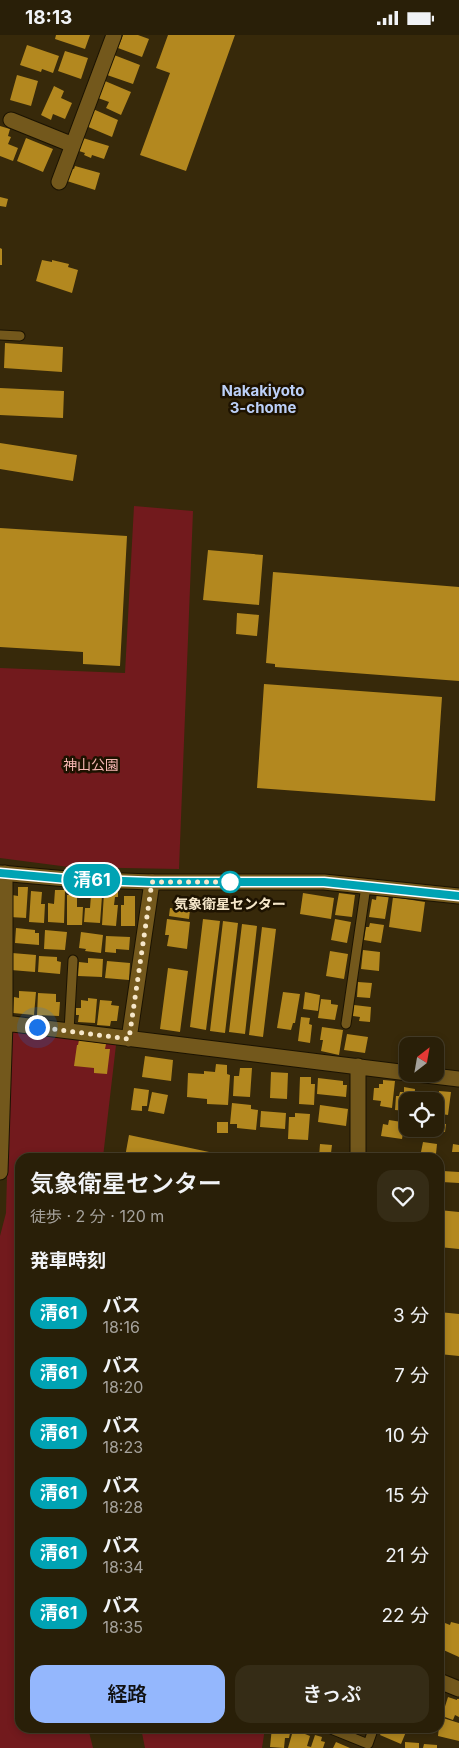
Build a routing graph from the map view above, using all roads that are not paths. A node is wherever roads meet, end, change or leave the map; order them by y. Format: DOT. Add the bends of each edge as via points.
graph roads {
  1 [pos="114,35"];
  2 [pos="11,120"];
  3 [pos="73,145"];
  4 [pos="59,182"];
  5 [pos="0,335"];
  6 [pos="20,336"];
  7 [pos="3,873"];
  8 [pos="152,882"];
  9 [pos="366,886"];
  10 [pos="459,896"];
  11 [pos="74,960"];
  12 [pos="3,1022"];
  13 [pos="346,1024"];
  14 [pos="69,1031"];
  15 [pos="129,1039"];
  16 [pos="358,1066"];
  17 [pos="399,1072"];
  18 [pos="444,1077"];
  19 [pos="459,1079"];
  20 [pos="358,1153"];
  21 [pos="0,1172"];
  22 [pos="444,1683"];
  23 [pos="459,1689"];
  24 [pos="341,1733"];
  25 [pos="372,1733"];
  1 -- 3 [label="street"];
  2 -- 3 [label="street"];
  3 -- 4 [label="street"];
  5 -- 6 [label="lane"];
  7 -- 8 [label="street"];
  7 -- 12 [label="street"];
  8 -- 9 [label="street" via="324,882"];
  8 -- 15 [label="street"];
  9 -- 10 [label="street"];
  9 -- 13 [label="lane"];
  11 -- 14 [label="lane"];
  12 -- 14 [label="street"];
  12 -- 21 [label="street"];
  14 -- 15 [label="street"];
  15 -- 16 [label="street"];
  16 -- 17 [label="street"];
  16 -- 20 [label="street"];
  18 -- 19 [label="street"];
  22 -- 23 [label="street"];
  24 -- 25 [label="lane" via="368,1744"];
}
